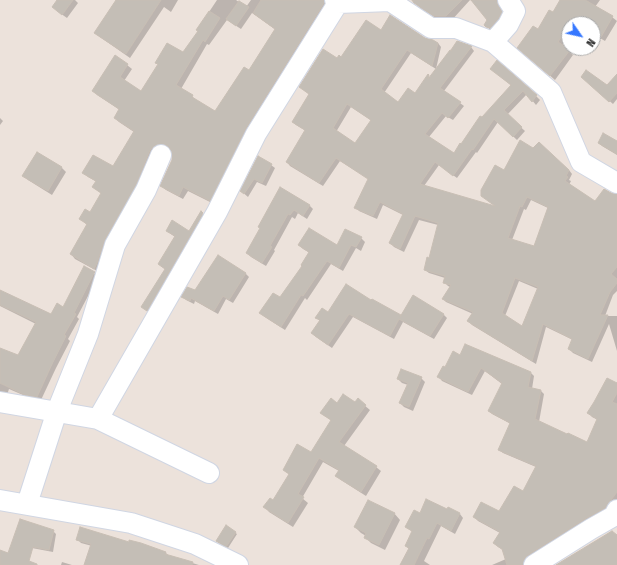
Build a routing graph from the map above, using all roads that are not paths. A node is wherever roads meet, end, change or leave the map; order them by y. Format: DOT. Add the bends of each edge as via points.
graph roads {
  1 [pos="508,0"];
  2 [pos="336,1"];
  3 [pos="493,42"];
  4 [pos="161,155"];
  5 [pos="617,183"];
  6 [pos="0,402"];
  7 [pos="56,411"];
  8 [pos="98,419"];
  9 [pos="209,473"];
  10 [pos="0,500"];
  11 [pos="27,504"];
  12 [pos="617,510"];
  13 [pos="238,565"];
  14 [pos="534,565"];
  1 -- 3 [label="street" via="515,11 508,25"];
  2 -- 3 [label="street" via="390,1 431,28 456,28"];
  2 -- 8 [label="street" via="256,134 217,212"];
  3 -- 5 [label="street" via="550,92 581,162"];
  4 -- 7 [label="street" via="146,190 115,245 88,334"];
  6 -- 7 [label="street"];
  7 -- 8 [label="street"];
  7 -- 11 [label="street"];
  8 -- 9 [label="street"];
  10 -- 11 [label="street"];
  11 -- 13 [label="street" via="131,523 195,544"];
  12 -- 14 [label="street" via="614,516"];
}
